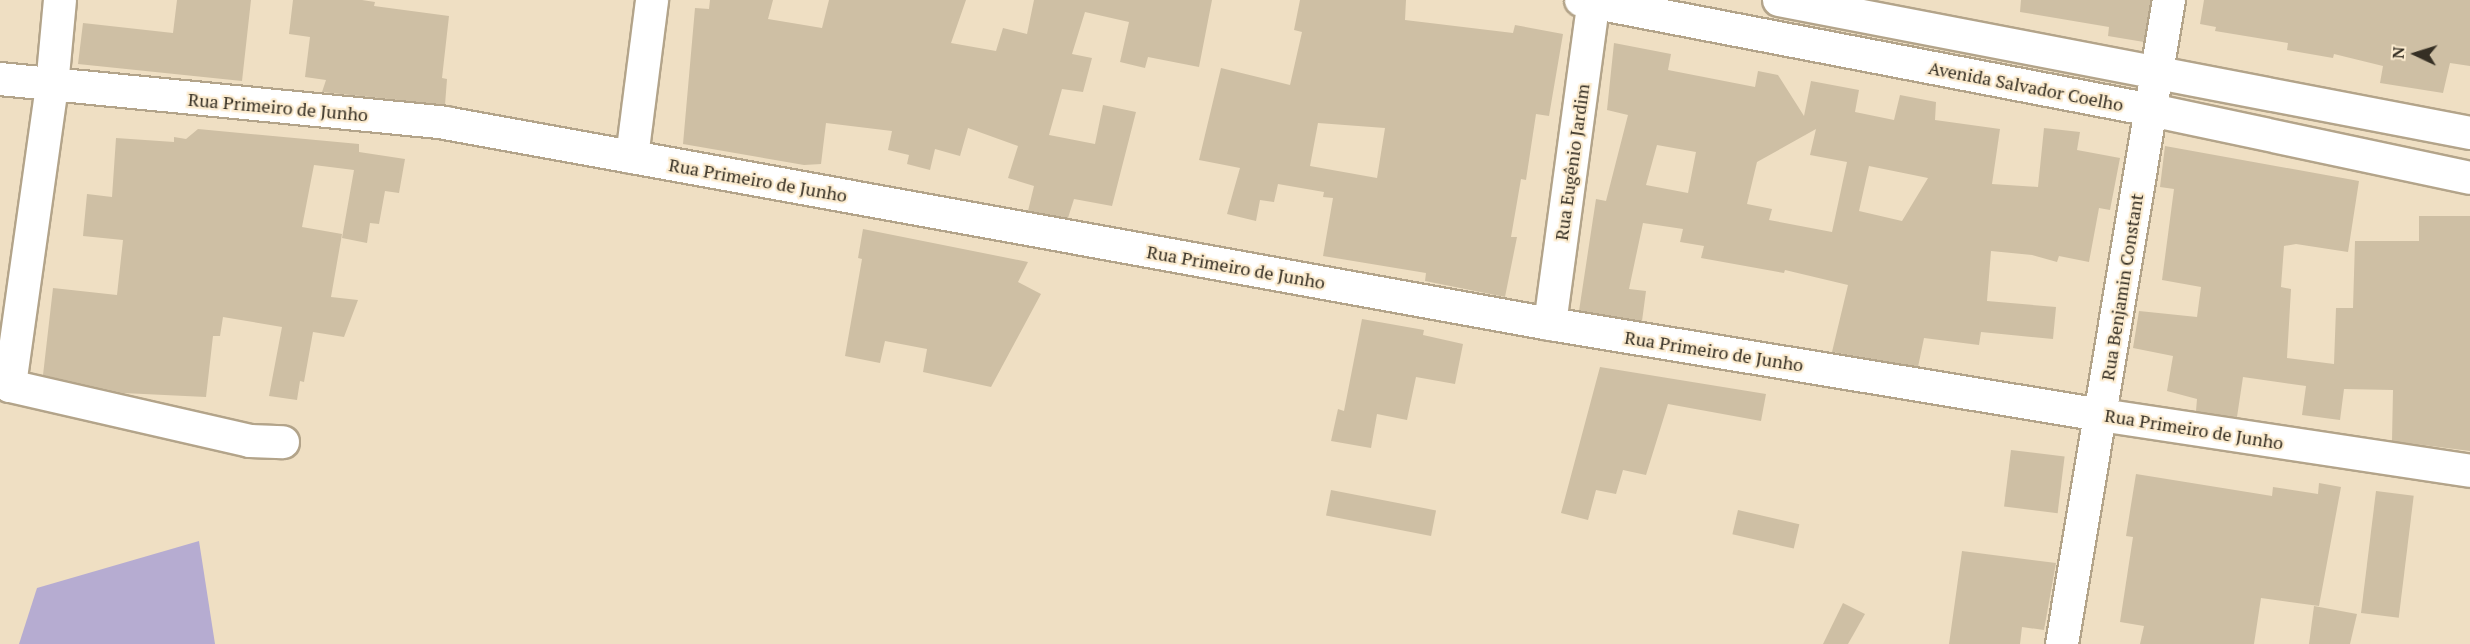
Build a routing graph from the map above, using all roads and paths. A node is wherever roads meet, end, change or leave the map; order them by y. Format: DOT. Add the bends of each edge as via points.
graph roads {
  1 [pos="60,0"];
  2 [pos="652,0"];
  3 [pos="1779,0"];
  4 [pos="2169,0"];
  5 [pos="1590,1"];
  6 [pos="2158,72"];
  7 [pos="0,79"];
  8 [pos="52,87"];
  9 [pos="2151,111"];
  10 [pos="2470,133"];
  11 [pos="632,157"];
  12 [pos="2470,178"];
  13 [pos="1550,324"];
  14 [pos="2101,415"];
  15 [pos="283,442"];
  16 [pos="2470,471"];
  17 [pos="2062,644"];
  1 -- 8 [label="street"];
  2 -- 11 [label="street"];
  3 -- 6 [label="street, Avenida Salvador Coelho"];
  4 -- 6 [label="street, Rua Benjamin Constant"];
  5 -- 9 [label="street, Avenida Salvador Coelho"];
  5 -- 13 [label="street, Rua Eugênio Jardim"];
  6 -- 9 [label="street, Rua Benjamin Constant"];
  6 -- 10 [label="street, Avenida Salvador Coelho"];
  7 -- 8 [label="street, Rua Primeiro de Junho"];
  8 -- 11 [label="street, Rua Primeiro de Junho" via="445,123"];
  8 -- 15 [label="street" via="10,387 250,441"];
  9 -- 12 [label="street, Avenida Salvador Coelho"];
  9 -- 14 [label="street, Rua Benjamin Constant"];
  11 -- 13 [label="street, Rua Primeiro de Junho"];
  13 -- 14 [label="street, Rua Primeiro de Junho"];
  14 -- 16 [label="street, Rua Primeiro de Junho"];
  14 -- 17 [label="street, Rua Benjamin Constant"];
}
